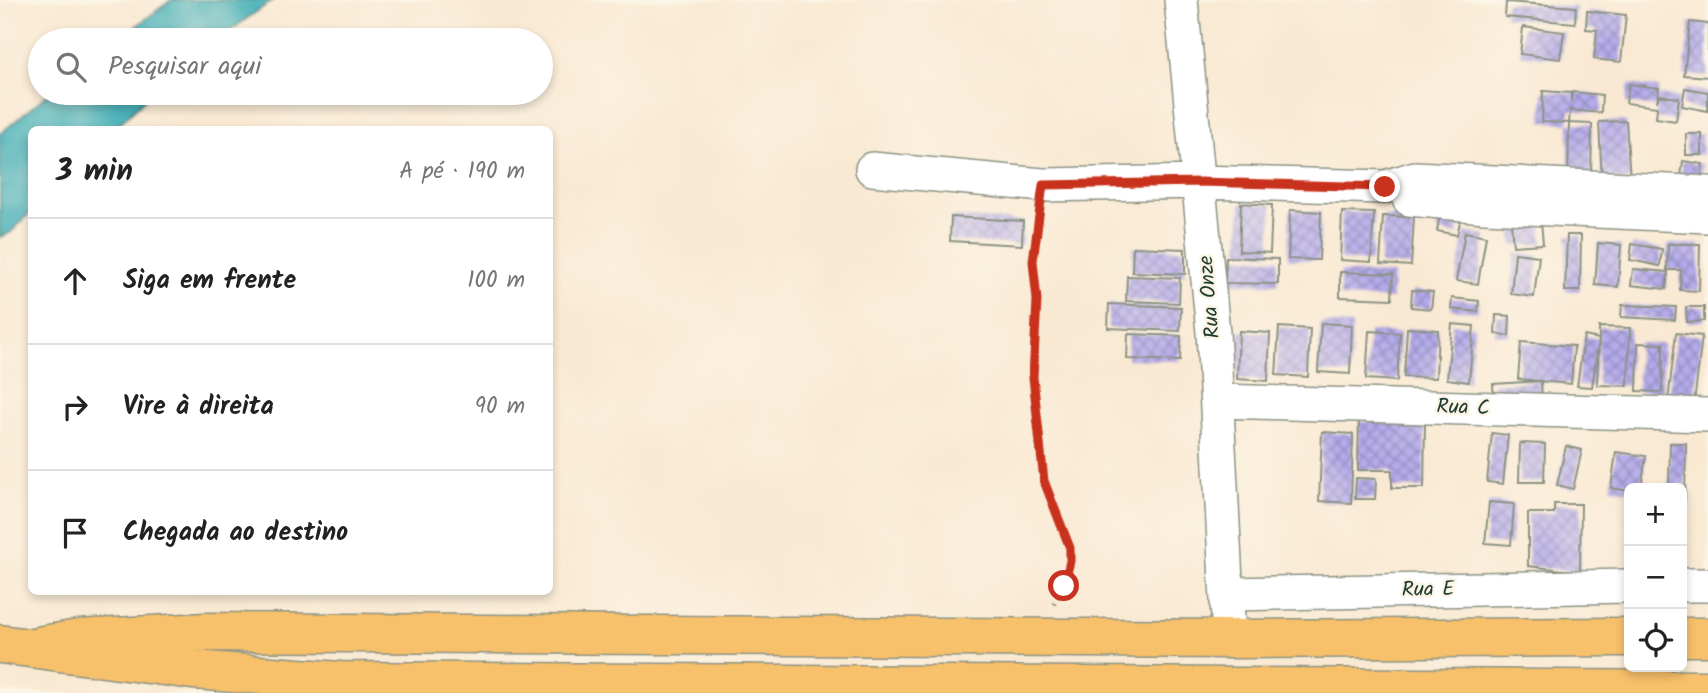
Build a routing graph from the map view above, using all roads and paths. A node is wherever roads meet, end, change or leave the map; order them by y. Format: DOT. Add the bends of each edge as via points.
graph roads {
  1 [pos="1181,0"];
  2 [pos="872,169"];
  3 [pos="1200,182"];
  4 [pos="1043,185"];
  5 [pos="1385,187"];
  6 [pos="1708,193"];
  7 [pos="1708,216"];
  8 [pos="1218,401"];
  9 [pos="1708,415"];
  10 [pos="1687,585"];
  11 [pos="1708,585"];
  12 [pos="1624,586"];
  13 [pos="1227,594"];
  14 [pos="1624,637"];
  15 [pos="1687,637"];
  16 [pos="1708,637"];
  17 [pos="1032,638"];
  18 [pos="1229,639"];
  19 [pos="10,647"];
  20 [pos="1708,690"];
  1 -- 3 [label="street, Rua Onze"];
  2 -- 4 [label="street"];
  3 -- 4 [label="street"];
  3 -- 5 [label="street"];
  3 -- 8 [label="street, Rua Onze"];
  4 -- 17 [label="path" via="1033,261 1037,435 1044,481 1066,535 1070,561 1064,586"];
  5 -- 6 [label="street" via="1415,178"];
  5 -- 7 [label="street" via="1413,200"];
  8 -- 9 [label="street, Rua C"];
  8 -- 13 [label="street, Rua Onze"];
  10 -- 11 [label="street"];
  12 -- 13 [label="street, Rua E"];
  13 -- 18 [label="street, Rua Onze"];
  14 -- 18 [label="main road"];
  15 -- 16 [label="main road"];
  17 -- 18 [label="main road"];
  17 -- 19 [label="main road" via="206,632"];
  19 -- 20 [label="main road" via="193,670 340,681"];
}
